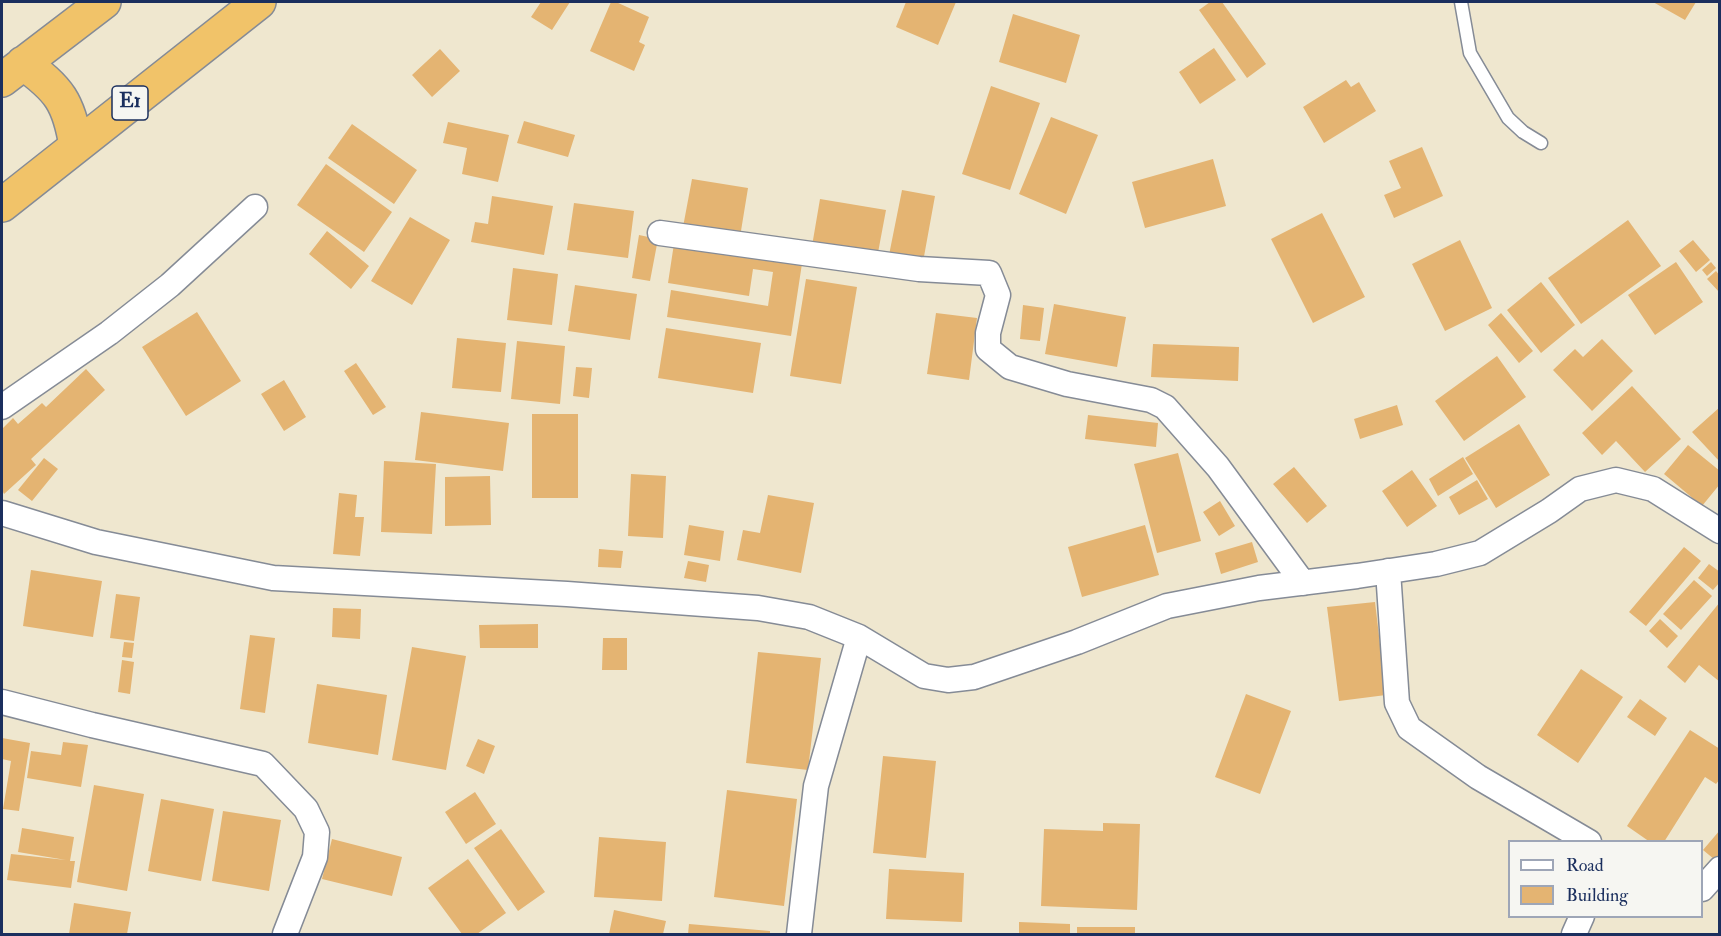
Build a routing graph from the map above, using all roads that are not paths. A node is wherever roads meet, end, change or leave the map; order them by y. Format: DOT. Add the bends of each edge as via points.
graph roads {
  1 [pos="104,2"];
  2 [pos="259,2"];
  3 [pos="1461,2"];
  4 [pos="9,70"];
  5 [pos="1541,143"];
  6 [pos="76,146"];
  7 [pos="2,205"];
  8 [pos="255,207"];
  9 [pos="660,233"];
  10 [pos="2,407"];
  11 [pos="2,513"];
  12 [pos="1719,531"];
  13 [pos="1388,571"];
  14 [pos="1303,583"];
  15 [pos="859,637"];
  16 [pos="2,702"];
  17 [pos="1586,840"];
  18 [pos="1719,869"];
  19 [pos="1703,887"];
  20 [pos="1581,918"];
  21 [pos="285,934"];
  22 [pos="799,934"];
  23 [pos="1574,934"];
  1 -- 4 [label="highway"];
  2 -- 6 [label="highway, E1"];
  3 -- 5 [label="lane" via="1470,53 1508,118"];
  4 -- 6 [label="highway" via="48,81 72,120"];
  6 -- 7 [label="highway, E1"];
  8 -- 10 [label="street" via="171,285"];
  9 -- 14 [label="street" via="919,269 989,273 998,295 988,349 1010,367 1067,384 1151,400 1165,407 1218,467"];
  11 -- 15 [label="street" via="96,542 273,578 758,608 809,617"];
  12 -- 13 [label="street" via="1653,489 1616,480 1580,489 1480,553"];
  13 -- 14 [label="street"];
  13 -- 17 [label="street" via="1397,703 1409,728 1478,777"];
  14 -- 15 [label="street" via="1167,606 975,677 948,680 924,676"];
  15 -- 22 [label="street" via="816,786"];
  16 -- 21 [label="street" via="264,764 306,808 317,832 315,857"];
  18 -- 19 [label="street"];
  20 -- 23 [label="street"];
}
